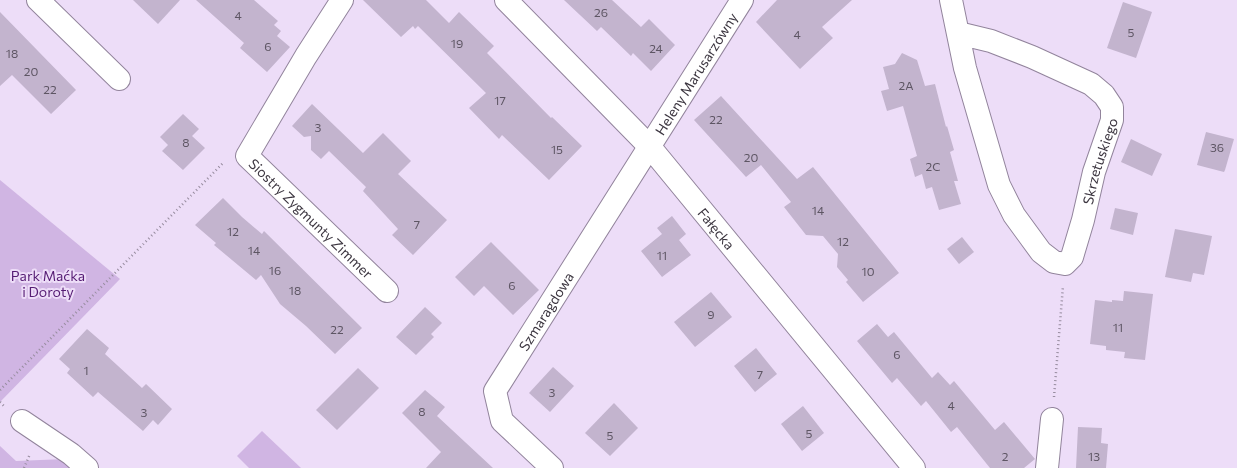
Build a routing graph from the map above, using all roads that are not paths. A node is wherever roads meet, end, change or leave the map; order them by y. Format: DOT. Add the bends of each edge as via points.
graph roads {
  1 [pos="38,0"];
  2 [pos="342,0"];
  3 [pos="506,0"];
  4 [pos="742,0"];
  5 [pos="951,0"];
  6 [pos="958,33"];
  7 [pos="119,80"];
  8 [pos="650,148"];
  9 [pos="387,291"];
  10 [pos="1052,419"];
  11 [pos="22,421"];
  12 [pos="87,468"];
  13 [pos="552,468"];
  14 [pos="914,468"];
  15 [pos="1048,468"];
  1 -- 7 [label="street"];
  2 -- 9 [label="street, Siostry Zygmunty Zimmer" via="247,156"];
  3 -- 8 [label="street, Fałęcka"];
  4 -- 8 [label="street, Heleny Marusarzówny"];
  5 -- 6 [label="street"];
  6 -- 6 [label="street, Skrzetuskiego" via="965,68 999,185 1014,215 1041,252 1054,262 1065,264 1072,257 1094,172 1112,120 1112,106 1104,94 1091,84 991,41"];
  8 -- 13 [label="street, Szmaragdowa" via="495,391 502,421"];
  8 -- 14 [label="street, Fałęcka"];
  10 -- 15 [label="street"];
  11 -- 12 [label="street"];
}
